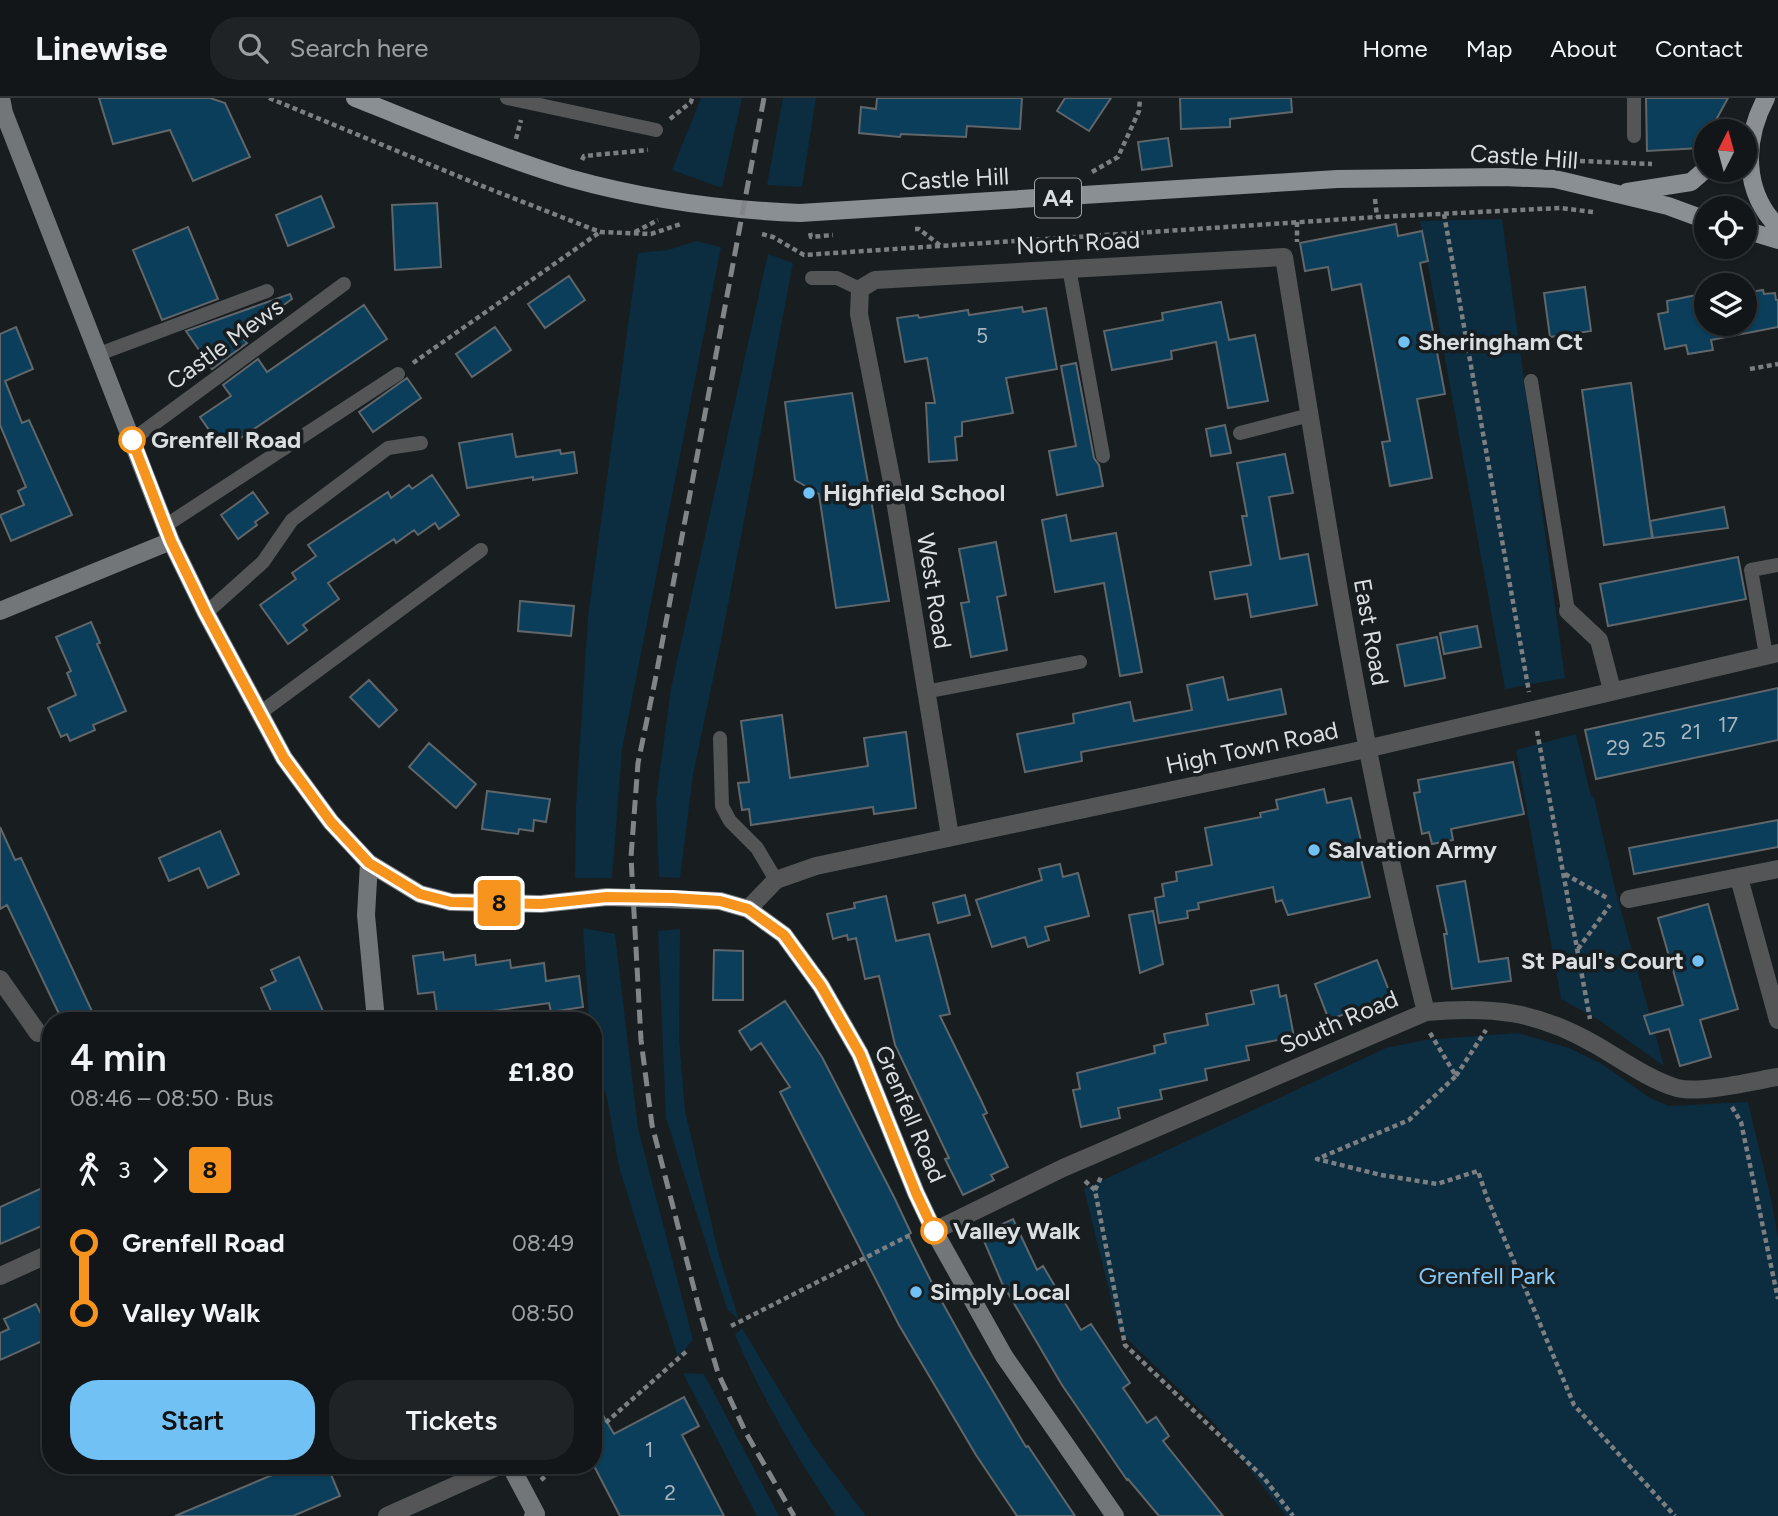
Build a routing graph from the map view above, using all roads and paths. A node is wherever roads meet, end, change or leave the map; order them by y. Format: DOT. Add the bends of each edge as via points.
graph roads {
  1 [pos="1,98"];
  2 [pos="269,98"];
  3 [pos="355,98"];
  4 [pos="507,98"];
  5 [pos="692,98"];
  6 [pos="1140,98"];
  7 [pos="1634,98"];
  8 [pos="1765,101"];
  9 [pos="1751,119"];
  10 [pos="656,130"];
  11 [pos="1634,136"];
  12 [pos="570,178"];
  13 [pos="1083,178"];
  14 [pos="1694,179"];
  15 [pos="1617,193"];
  16 [pos="1598,213"];
  17 [pos="1444,214"];
  18 [pos="1694,216"];
  19 [pos="683,224"];
  20 [pos="1778,228"];
  21 [pos="600,232"];
  22 [pos="1757,234"];
  23 [pos="773,236"];
  24 [pos="1778,240"];
  25 [pos="1284,257"];
  26 [pos="1069,268"];
  27 [pos="812,278"];
  28 [pos="344,284"];
  29 [pos="867,285"];
  30 [pos="267,291"];
  31 [pos="99,354"];
  32 [pos="1778,364"];
  33 [pos="1750,369"];
  34 [pos="398,374"];
  35 [pos="1531,381"];
  36 [pos="1310,415"];
  37 [pos="1240,433"];
  38 [pos="132,440"];
  39 [pos="421,443"];
  40 [pos="1103,456"];
  41 [pos="168,534"];
  42 [pos="481,550"];
  43 [pos="1778,565"];
  44 [pos="0,611"];
  45 [pos="1567,611"];
  46 [pos="206,613"];
  47 [pos="1772,654"];
  48 [pos="1080,662"];
  49 [pos="1612,690"];
  50 [pos="925,692"];
  51 [pos="1532,709"];
  52 [pos="260,713"];
  53 [pos="720,738"];
  54 [pos="1366,749"];
  55 [pos="950,836"];
  56 [pos="369,863"];
  57 [pos="1778,869"];
  58 [pos="1564,874"];
  59 [pos="1739,878"];
  60 [pos="776,880"];
  61 [pos="1629,899"];
  62 [pos="748,909"];
  63 [pos="1578,950"];
  64 [pos="0,979"];
  65 [pos="375,1012"];
  66 [pos="1426,1012"];
  67 [pos="1778,1020"];
  68 [pos="1491,1024"];
  69 [pos="38,1033"];
  70 [pos="1594,1044"];
  71 [pos="1455,1076"];
  72 [pos="1778,1077"];
  73 [pos="1729,1101"];
  74 [pos="1063,1168"];
  75 [pos="934,1231"];
  76 [pos="42,1257"];
  77 [pos="0,1276"];
  78 [pos="1778,1299"];
  79 [pos="731,1326"];
  80 [pos="688,1350"];
  81 [pos="602,1426"];
  82 [pos="481,1474"];
  83 [pos="515,1474"];
  84 [pos="536,1515"];
  85 [pos="387,1516"];
  86 [pos="1115,1516"];
  87 [pos="1293,1516"];
  88 [pos="1675,1516"];
  1 -- 31 [label="street, Grenfell Road"];
  2 -- 21 [label="path"];
  3 -- 12 [label="main road, Castle Hill / A4"];
  4 -- 10 [label="lane"];
  5 -- 10 [label="path"];
  6 -- 13 [label="path" via="1139,111 1118,157"];
  7 -- 11 [label="lane"];
  8 -- 9 [label="main road"];
  8 -- 20 [label="main road" via="1749,156 1752,188"];
  10 -- 12 [label="path" via="650,150 584,156"];
  12 -- 15 [label="main road, Castle Hill / A4" via="694,204 800,213 1373,177 1555,179"];
  14 -- 15 [label="main road, A4"];
  15 -- 18 [label="main road, A4"];
  16 -- 17 [label="path" via="1559,208"];
  17 -- 23 [label="path" via="804,255"];
  17 -- 51 [label="path"];
  19 -- 21 [label="path" via="651,234"];
  21 -- 34 [label="path"];
  22 -- 24 [label="main road"];
  25 -- 26 [label="street, North Road"];
  25 -- 36 [label="street, East Road"];
  26 -- 29 [label="street, North Road"];
  26 -- 40 [label="lane"];
  27 -- 29 [label="lane"];
  28 -- 38 [label="lane, Castle Mews"];
  29 -- 50 [label="street, West Road" via="859,314 892,482"];
  30 -- 31 [label="lane"];
  31 -- 38 [label="street, Grenfell Road"];
  32 -- 33 [label="path"];
  34 -- 41 [label="lane"];
  35 -- 45 [label="lane"];
  36 -- 37 [label="lane"];
  36 -- 54 [label="street, East Road"];
  38 -- 41 [label="street, Grenfell Road"];
  39 -- 46 [label="lane" via="388,448 292,520 263,562"];
  41 -- 44 [label="street"];
  41 -- 46 [label="street, Grenfell Road"];
  42 -- 52 [label="lane"];
  43 -- 47 [label="lane" via="1751,570"];
  45 -- 49 [label="street" via="1599,640"];
  46 -- 52 [label="street, Grenfell Road"];
  47 -- 49 [label="street, High Town Road"];
  48 -- 50 [label="lane"];
  49 -- 51 [label="street, High Town Road"];
  50 -- 55 [label="street, West Road"];
  51 -- 54 [label="street, High Town Road"];
  51 -- 58 [label="path"];
  52 -- 56 [label="street, Grenfell Road" via="284,758 331,822"];
  53 -- 60 [label="lane" via="722,806 757,848"];
  54 -- 55 [label="street, High Town Road"];
  54 -- 66 [label="street, East Road"];
  55 -- 60 [label="street, High Town Road" via="816,866"];
  56 -- 62 [label="street, Grenfell Road" via="420,894 451,902 541,904 607,897 672,898 720,901"];
  56 -- 65 [label="street" via="366,915"];
  57 -- 59 [label="street"];
  58 -- 63 [label="path"];
  58 -- 63 [label="path" via="1613,902"];
  59 -- 61 [label="street"];
  59 -- 67 [label="street"];
  60 -- 62 [label="street, High Town Road"];
  62 -- 75 [label="street, Grenfell Road" via="784,935 860,1054"];
  63 -- 70 [label="path"];
  64 -- 69 [label="street"];
  66 -- 70 [label="street, South Road" via="1468,1008 1537,1017"];
  66 -- 71 [label="path" via="1428,1028"];
  66 -- 74 [label="street, South Road"];
  68 -- 71 [label="path"];
  70 -- 72 [label="street, South Road" via="1679,1088"];
  71 -- 88 [label="path" via="1409,1120 1317,1159 1437,1184 1478,1171 1574,1405"];
  73 -- 78 [label="path" via="1741,1122"];
  74 -- 75 [label="street, South Road"];
  74 -- 87 [label="path" via="1095,1190 1125,1345 1264,1478"];
  75 -- 79 [label="path" via="913,1234"];
  75 -- 86 [label="street, Grenfell Road" via="1004,1356"];
  76 -- 77 [label="street"];
  80 -- 81 [label="path"];
  82 -- 85 [label="street"];
  83 -- 84 [label="street"];
}
